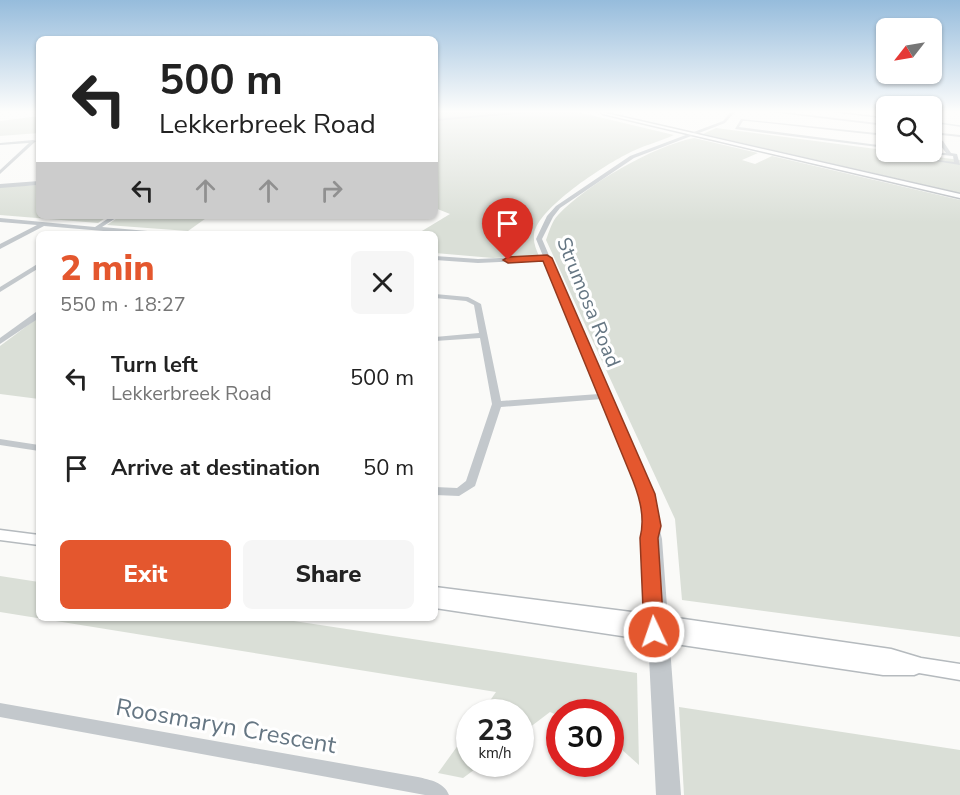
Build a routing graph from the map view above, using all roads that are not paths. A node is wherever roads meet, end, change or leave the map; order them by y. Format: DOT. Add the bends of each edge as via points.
graph roads {
  1 [pos="27,149"];
  2 [pos="653,149"];
  3 [pos="757,149"];
  4 [pos="946,149"];
  5 [pos="942,154"];
  6 [pos="950,155"];
  7 [pos="942,161"];
  8 [pos="958,163"];
  9 [pos="0,173"];
  10 [pos="36,183"];
  11 [pos="0,186"];
  12 [pos="960,196"];
  13 [pos="111,219"];
  14 [pos="0,220"];
  15 [pos="43,224"];
  16 [pos="96,229"];
  17 [pos="93,231"];
  18 [pos="121,231"];
  19 [pos="0,247"];
  20 [pos="438,258"];
  21 [pos="547,258"];
  22 [pos="36,267"];
  23 [pos="0,290"];
  24 [pos="438,296"];
  25 [pos="36,316"];
  26 [pos="484,335"];
  27 [pos="438,339"];
  28 [pos="0,342"];
  29 [pos="605,396"];
  30 [pos="497,404"];
  31 [pos="0,442"];
  32 [pos="36,448"];
  33 [pos="438,491"];
  34 [pos="0,535"];
  35 [pos="36,540"];
  36 [pos="438,592"];
  37 [pos="438,602"];
  38 [pos="659,628"];
  39 [pos="960,672"];
  40 [pos="0,710"];
  41 [pos="441,795"];
  42 [pos="664,795"];
  43 [pos="674,795"];
  1 -- 9 [label="street"];
  2 -- 21 [label="street, Strumosa Road" via="628,159 558,207 540,236"];
  3 -- 12 [label="main road"];
  4 -- 6 [label="street"];
  5 -- 6 [label="street"];
  6 -- 8 [label="street" via="955,155"];
  7 -- 8 [label="street"];
  10 -- 11 [label="street"];
  13 -- 16 [label="street"];
  14 -- 15 [label="street"];
  15 -- 16 [label="street"];
  15 -- 19 [label="street"];
  16 -- 17 [label="street"];
  16 -- 18 [label="street"];
  20 -- 21 [label="street"];
  21 -- 29 [label="street, Strumosa Road"];
  22 -- 23 [label="street"];
  24 -- 26 [label="street" via="475,302"];
  25 -- 28 [label="street"];
  26 -- 27 [label="street"];
  26 -- 30 [label="street"];
  29 -- 30 [label="street"];
  29 -- 38 [label="street, Strumosa Road" via="646,494 656,539"];
  30 -- 33 [label="street" via="471,483 464,490"];
  31 -- 32 [label="street"];
  34 -- 35 [label="main road"];
  36 -- 38 [label="main road"];
  37 -- 38 [label="main road"];
  38 -- 39 [label="main road" via="883,667 921,666"];
  38 -- 42 [label="street, Strumosa Road"];
  38 -- 43 [label="street, Strumosa Road"];
  40 -- 41 [label="street, Roosmaryn Crescent" via="418,784"];
}
